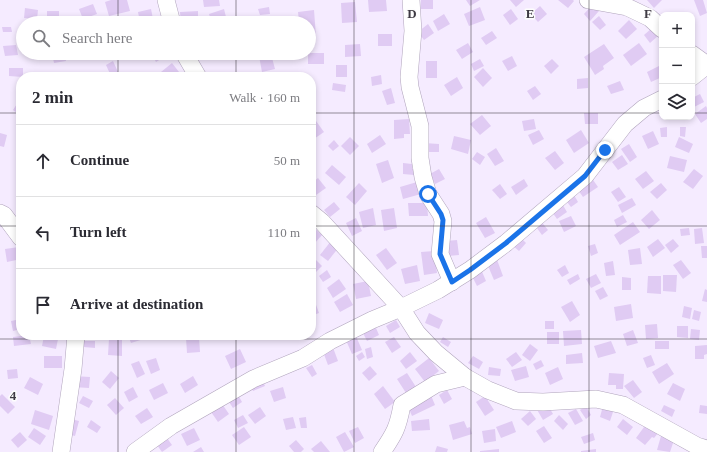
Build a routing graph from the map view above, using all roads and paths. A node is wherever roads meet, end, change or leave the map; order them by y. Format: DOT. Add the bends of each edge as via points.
graph roads {
  1 [pos="166,0"];
  2 [pos="411,0"];
  3 [pos="588,0"];
  4 [pos="170,16"];
  5 [pos="659,26"];
  6 [pos="695,56"];
  7 [pos="188,60"];
  8 [pos="706,65"];
  9 [pos="195,72"];
  10 [pos="695,74"];
  11 [pos="659,100"];
  12 [pos="0,213"];
  13 [pos="316,217"];
  14 [pos="16,231"];
  15 [pos="452,282"];
  16 [pos="401,308"];
  17 [pos="76,340"];
  18 [pos="465,377"];
  19 [pos="707,449"];
  20 [pos="61,452"];
  21 [pos="135,452"];
  22 [pos="382,452"];
  1 -- 4 [label="street"];
  2 -- 15 [label="street" via="413,31 409,77 420,126 420,158 428,194 443,220 440,254"];
  3 -- 5 [label="street" via="627,7 650,18"];
  6 -- 8 [label="street"];
  7 -- 9 [label="street"];
  8 -- 10 [label="street"];
  11 -- 15 [label="street" via="644,108 625,124 585,176 506,243"];
  12 -- 14 [label="street"];
  13 -- 16 [label="street"];
  15 -- 16 [label="street"];
  16 -- 18 [label="street" via="422,338"];
  16 -- 21 [label="street" via="330,341 303,358 253,379 171,426"];
  17 -- 20 [label="street"];
  18 -- 19 [label="street" via="516,401 596,399 623,404 697,446"];
  18 -- 22 [label="street" via="436,384 402,405 398,425"];
}
